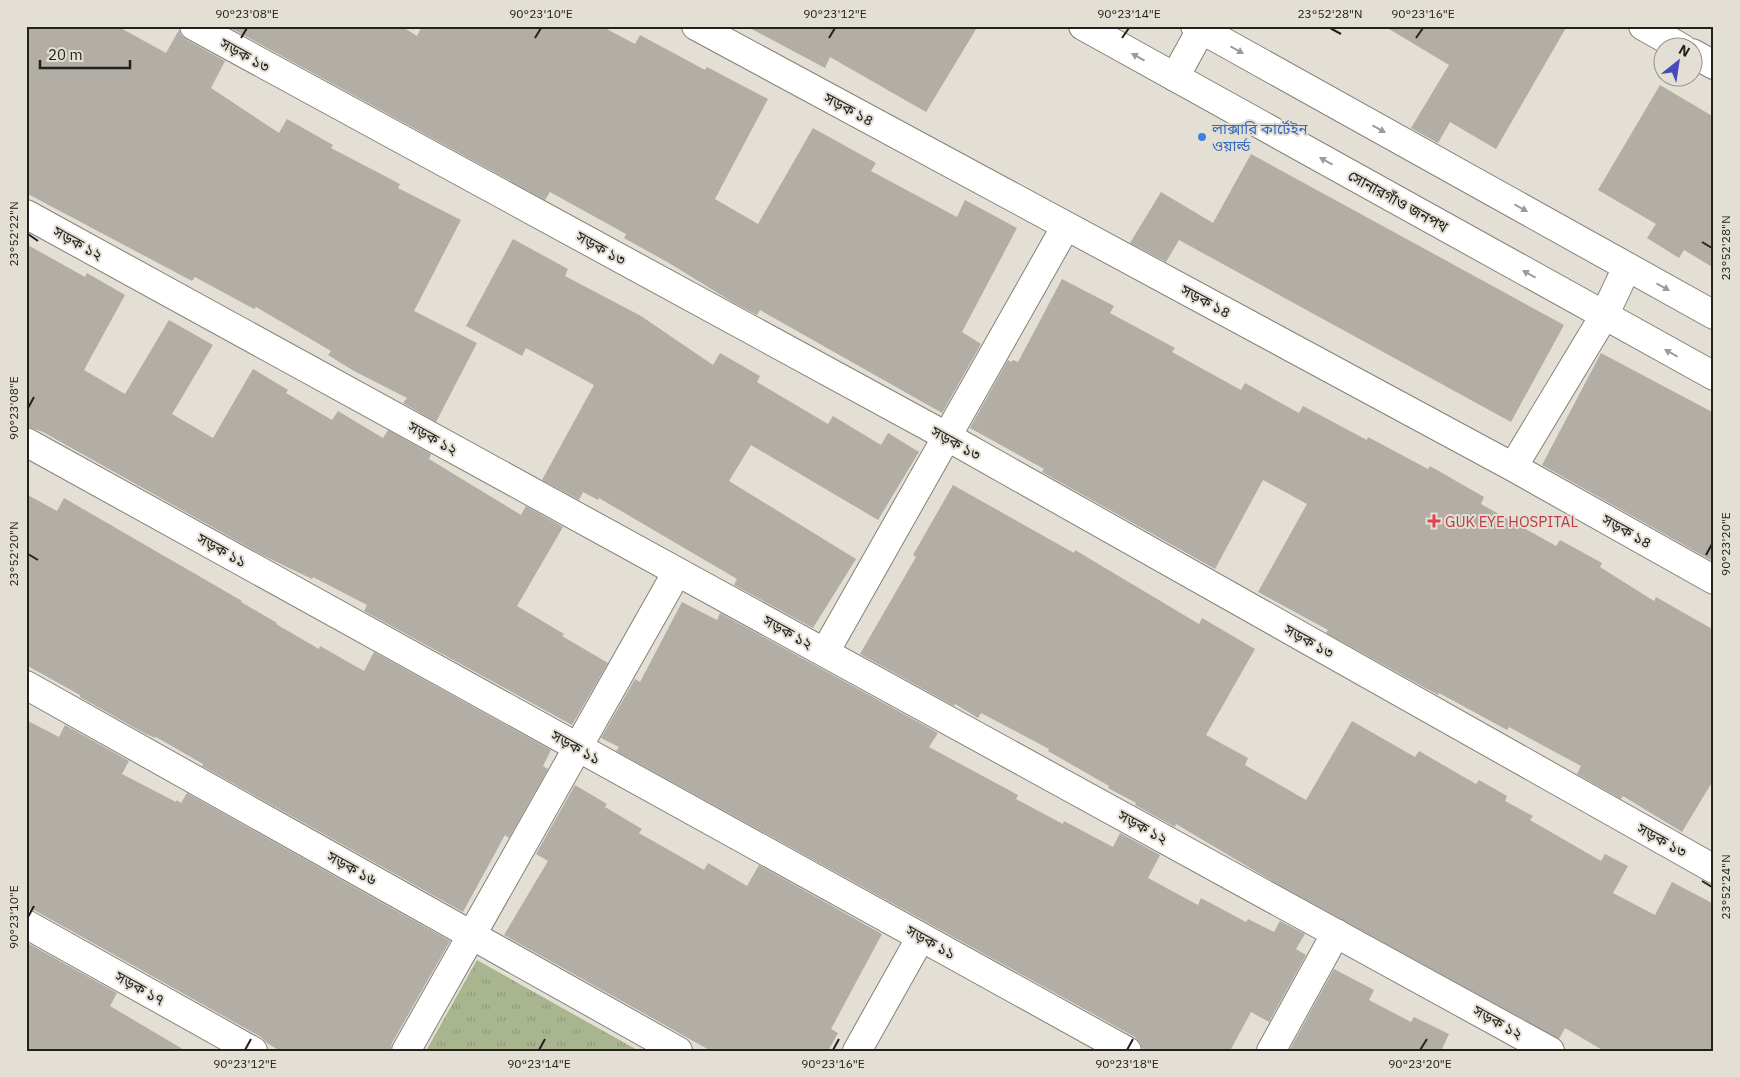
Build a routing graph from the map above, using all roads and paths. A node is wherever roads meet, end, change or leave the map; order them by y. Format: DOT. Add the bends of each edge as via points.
graph roads {
  1 [pos="194,26"];
  2 [pos="696,26"];
  3 [pos="1083,26"];
  4 [pos="1643,26"];
  5 [pos="1200,27"];
  6 [pos="1664,38"];
  7 [pos="1702,59"];
  8 [pos="1714,65"];
  9 [pos="1175,77"];
  10 [pos="26,214"];
  11 [pos="1066,226"];
  12 [pos="1627,267"];
  13 [pos="1714,314"];
  14 [pos="1604,316"];
  15 [pos="1714,376"];
  16 [pos="946,436"];
  17 [pos="26,442"];
  18 [pos="1513,467"];
  19 [pos="677,572"];
  20 [pos="1714,580"];
  21 [pos="824,652"];
  22 [pos="26,685"];
  23 [pos="578,747"];
  24 [pos="1714,869"];
  25 [pos="26,924"];
  26 [pos="1336,933"];
  27 [pos="472,935"];
  28 [pos="921,937"];
  29 [pos="253,1051"];
  30 [pos="406,1051"];
  31 [pos="678,1051"];
  32 [pos="857,1051"];
  33 [pos="1126,1051"];
  34 [pos="1271,1051"];
  35 [pos="1550,1051"];
  1 -- 16 [label="street, সড়ক ১৩"];
  2 -- 11 [label="street, সড়ক ১৪"];
  9 -- 3 [label="street, সোনারগাঁও জনপথ, one-way"];
  4 -- 6 [label="street"];
  5 -- 9 [label="street"];
  5 -- 12 [label="street, one-way"];
  7 -- 8 [label="street"];
  14 -- 9 [label="street, সোনারগাঁও জনপথ, one-way"];
  10 -- 19 [label="street, সড়ক ১২"];
  11 -- 16 [label="street"];
  11 -- 18 [label="street, সড়ক ১৪"];
  12 -- 13 [label="street, one-way"];
  12 -- 14 [label="street"];
  15 -- 14 [label="street, সোনারগাঁও জনপথ, one-way"];
  14 -- 18 [label="street"];
  16 -- 21 [label="street"];
  16 -- 24 [label="street, সড়ক ১৩"];
  17 -- 23 [label="street, সড়ক ১১"];
  18 -- 20 [label="street, সড়ক ১৪"];
  19 -- 21 [label="street, সড়ক ১২"];
  19 -- 23 [label="street"];
  21 -- 26 [label="street, সড়ক ১২"];
  22 -- 27 [label="street, সড়ক ১৬"];
  23 -- 27 [label="street"];
  23 -- 28 [label="street, সড়ক ১১"];
  25 -- 29 [label="street, সড়ক ১৭"];
  26 -- 34 [label="street"];
  26 -- 35 [label="street, সড়ক ১২"];
  27 -- 30 [label="street"];
  27 -- 31 [label="street, সড়ক ১৬"];
  28 -- 32 [label="street"];
  28 -- 33 [label="street, সড়ক ১১"];
}
